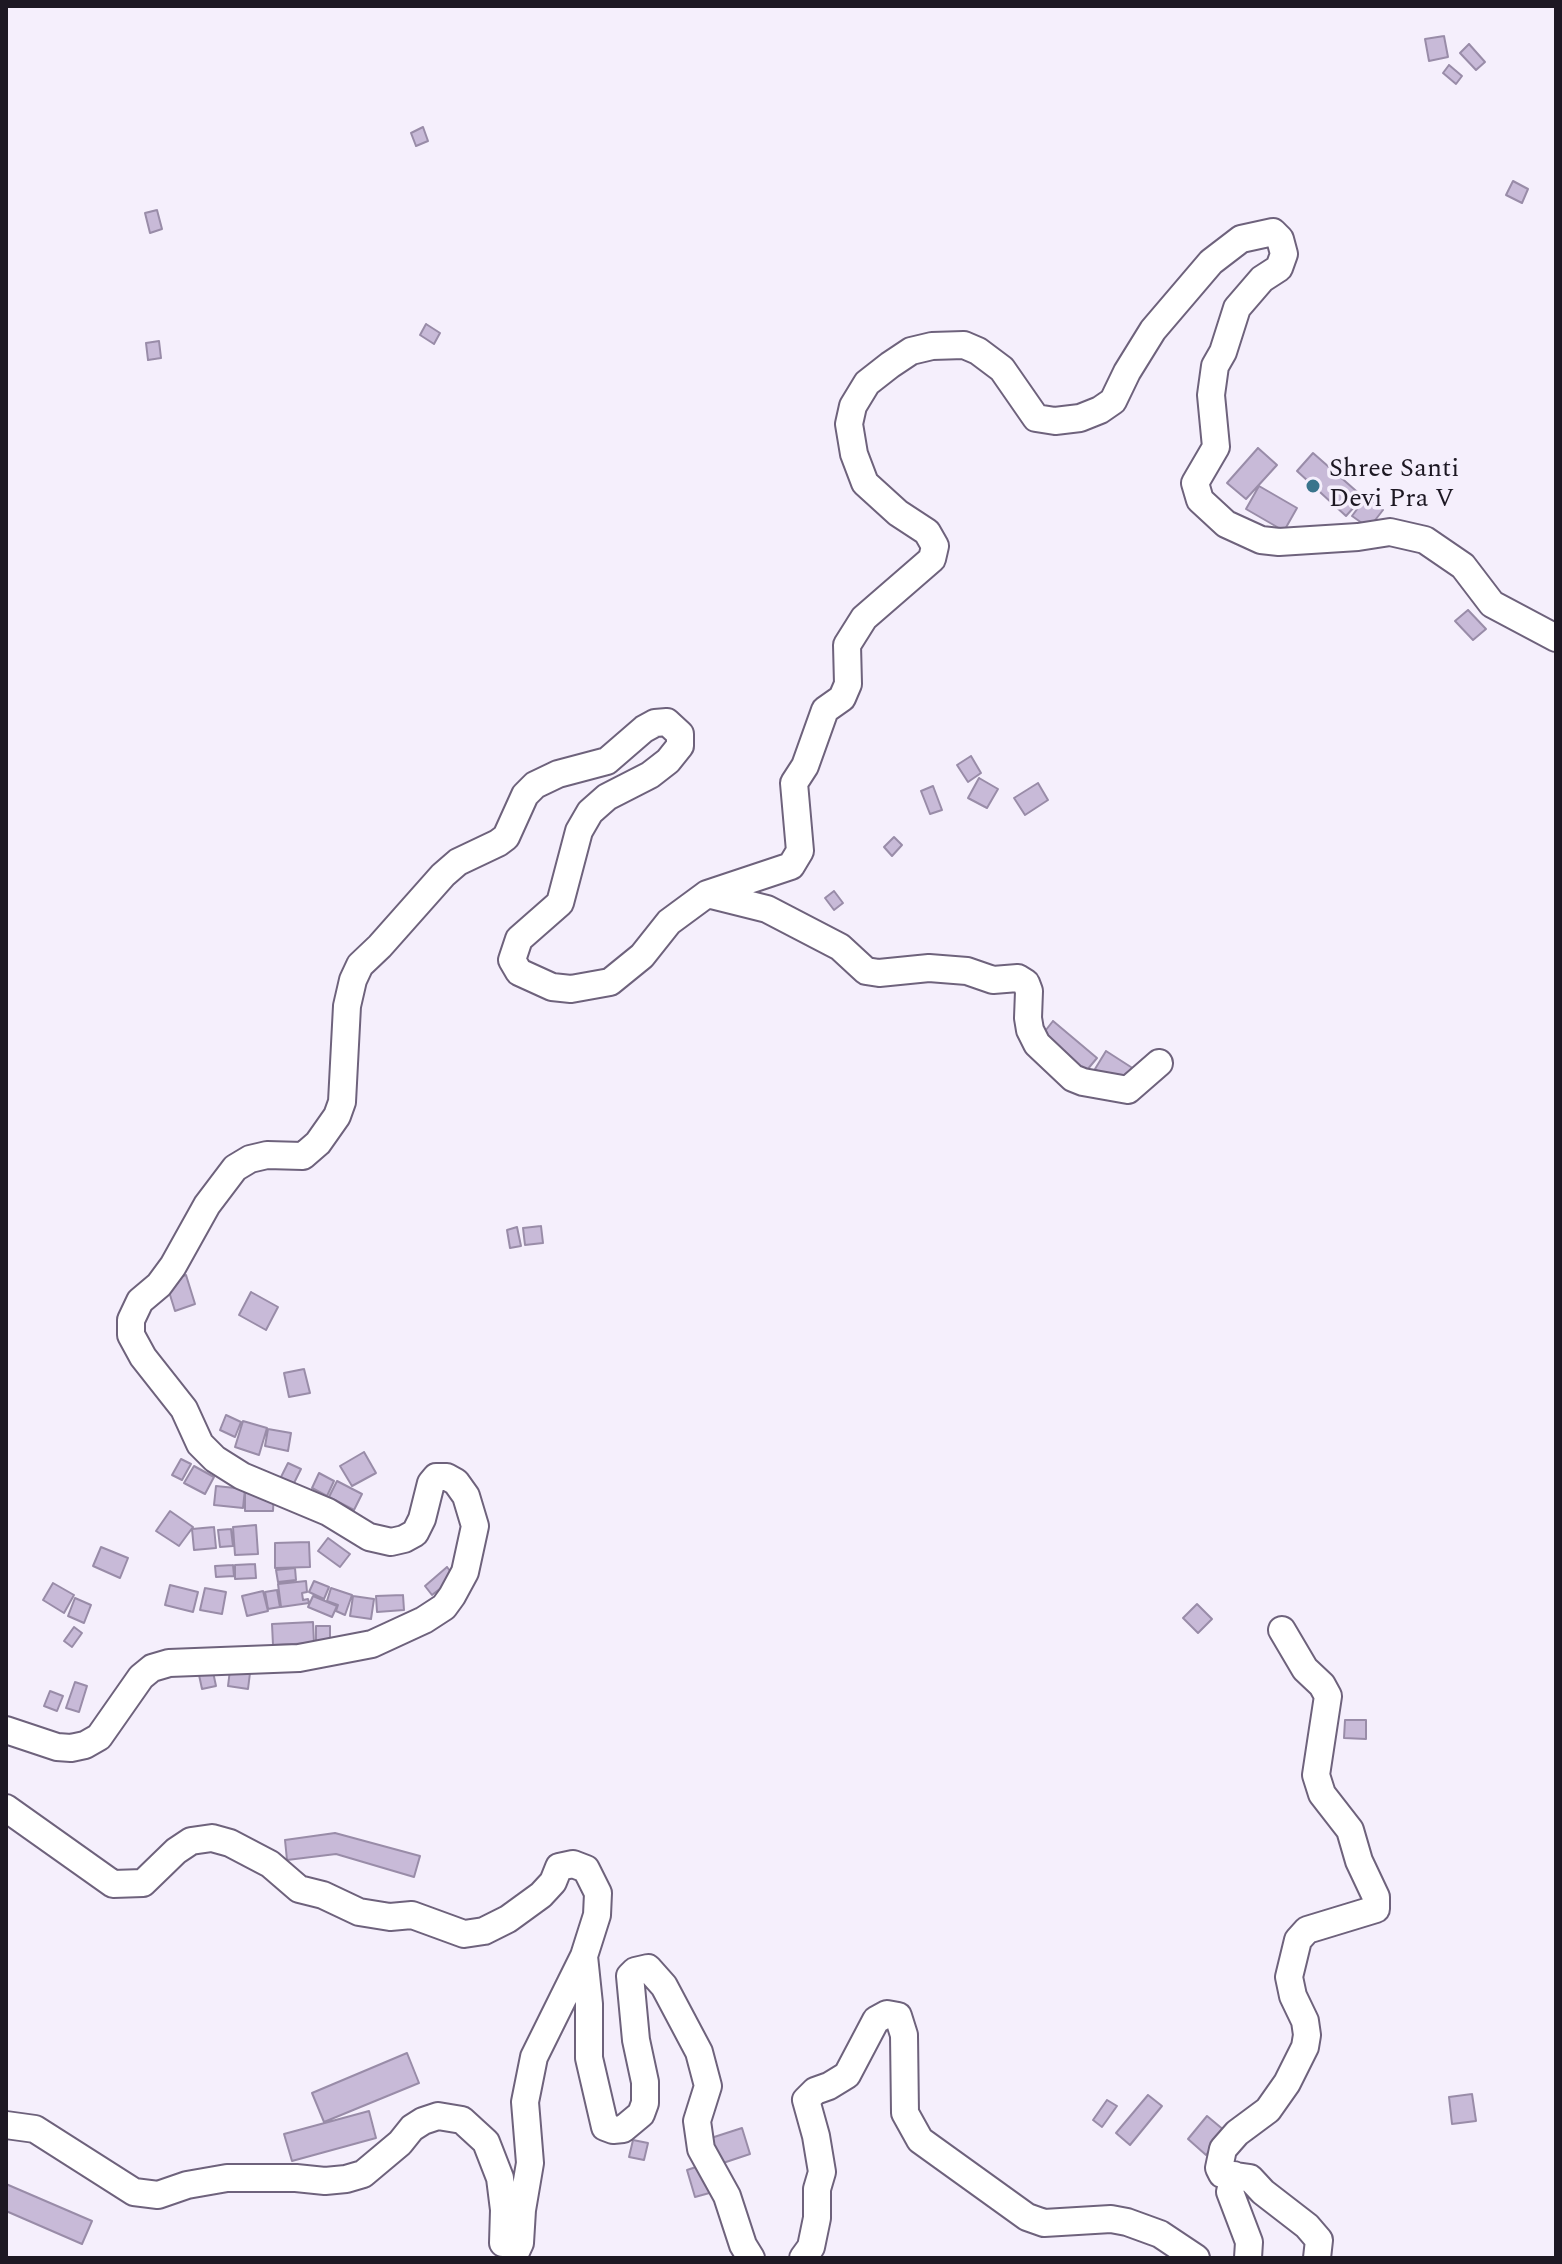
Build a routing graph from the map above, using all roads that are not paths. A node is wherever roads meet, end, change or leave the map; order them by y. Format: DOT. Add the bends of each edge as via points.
graph roads {
  1 [pos="1556,638"];
  2 [pos="707,894"];
  3 [pos="1159,1063"];
  4 [pos="1282,1630"];
  5 [pos="6,1730"];
  6 [pos="6,1808"];
  7 [pos="584,1956"];
  8 [pos="6,2125"];
  9 [pos="1234,2175"];
  10 [pos="501,2258"];
  11 [pos="513,2258"];
  12 [pos="751,2258"];
  13 [pos="803,2258"];
  14 [pos="1196,2258"];
  15 [pos="1248,2258"];
  16 [pos="1317,2258"];
  1 -- 2 [label="street" via="1492,604 1463,566 1425,540 1390,532 1261,540 1226,524 1200,500 1195,483 1216,447 1211,395 1215,366 1237,308 1279,268 1284,254 1273,232 1241,239 1196,276 1153,330 1113,401 1080,418 1036,418 1002,369 964,345 911,351 867,383 849,424 854,454 865,483 927,532 935,546 932,559 864,618 847,645 848,684 842,698 825,710 794,783 800,851 791,866"];
  2 -- 3 [label="street" via="767,909 840,947 866,971 929,968 967,971 993,980 1018,978 1029,991 1028,1018 1037,1044 1083,1082 1128,1090"];
  2 -- 5 [label="street" via="669,922 642,956 610,982 561,988 519,972 512,960 519,939 560,903 579,831 590,812 668,761 680,746 680,734 667,722 655,723 607,761 535,785 506,837 443,875 360,965 347,1006 342,1102 318,1143 303,1156 267,1155 235,1168 173,1266 140,1301 131,1320 131,1335 143,1357 184,1409 200,1444 242,1476 328,1512 369,1537 391,1542 415,1533 436,1477 456,1482 475,1526 465,1572 444,1607 372,1644 320,1655 152,1668 99,1737 85,1745 57,1747"];
  4 -- 9 [label="street" via="1328,1696 1316,1775 1322,1794 1350,1830 1376,1909 1307,1930 1298,1940 1289,1977 1305,2021 1305,2047 1268,2110 1223,2149 1219,2168 1222,2174"];
  6 -- 7 [label="street" via="113,1884 143,1883 191,1841 212,1838 270,1864 299,1889 359,1912 412,1915 464,1934 508,1919 541,1895 559,1867 573,1864 586,1869 598,1893"];
  7 -- 11 [label="street" via="534,2057 525,2102 530,2163 520,2243"];
  7 -- 12 [label="street" via="589,2058 605,2127 623,2129 641,2114 645,2103 630,1976 648,1968 664,1986 699,2052 708,2086 697,2121 701,2149 727,2196"];
  8 -- 10 [label="street" via="35,2129 134,2192 158,2195 227,2178 346,2179 363,2174 423,2121 438,2116 462,2120 486,2142 500,2178"];
  9 -- 15 [label="street" via="1230,2192 1249,2242"];
  9 -- 16 [label="street" via="1250,2178 1307,2226 1319,2240"];
  13 -- 14 [label="street" via="811,2247 822,2172 806,2100 847,2075 876,2020 887,2014 898,2016 904,2035 905,2113 920,2140 1027,2217 1044,2223 1127,2222 1160,2234"];
}
